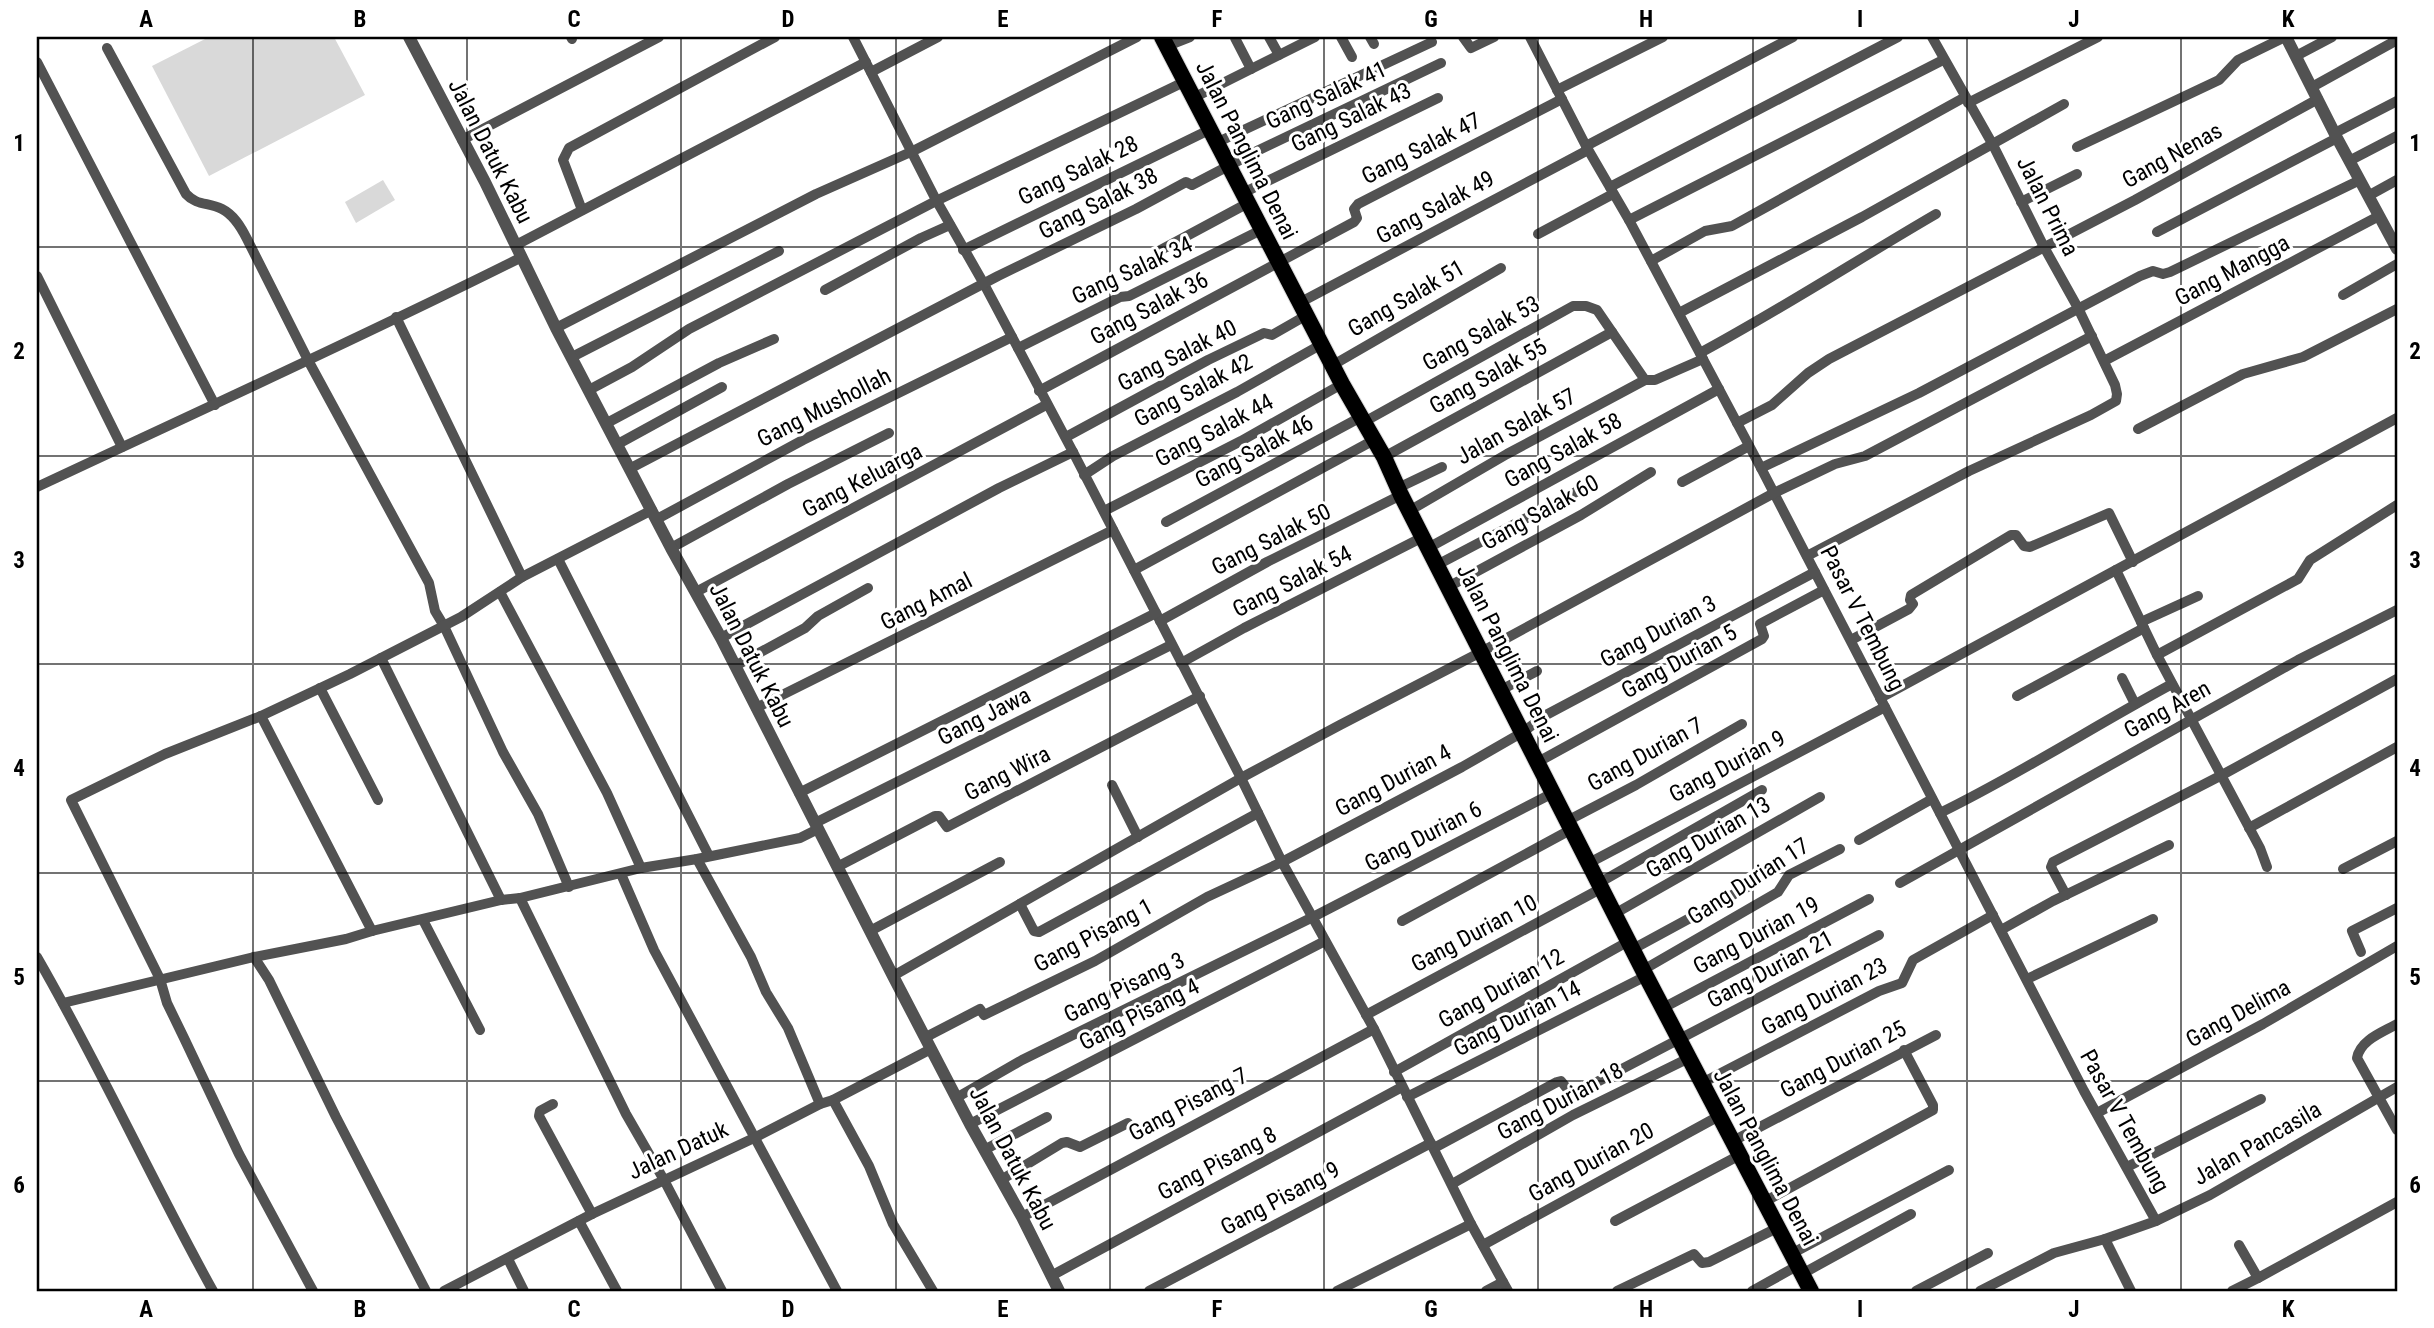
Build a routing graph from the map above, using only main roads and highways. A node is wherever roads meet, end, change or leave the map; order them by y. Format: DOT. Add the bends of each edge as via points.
graph roads {
  1 [pos="1165,41"];
  2 [pos="1811,1291"];
  1 -- 2 [label="main road, Jalan Panglima Denai" via="1384,457"];
}
